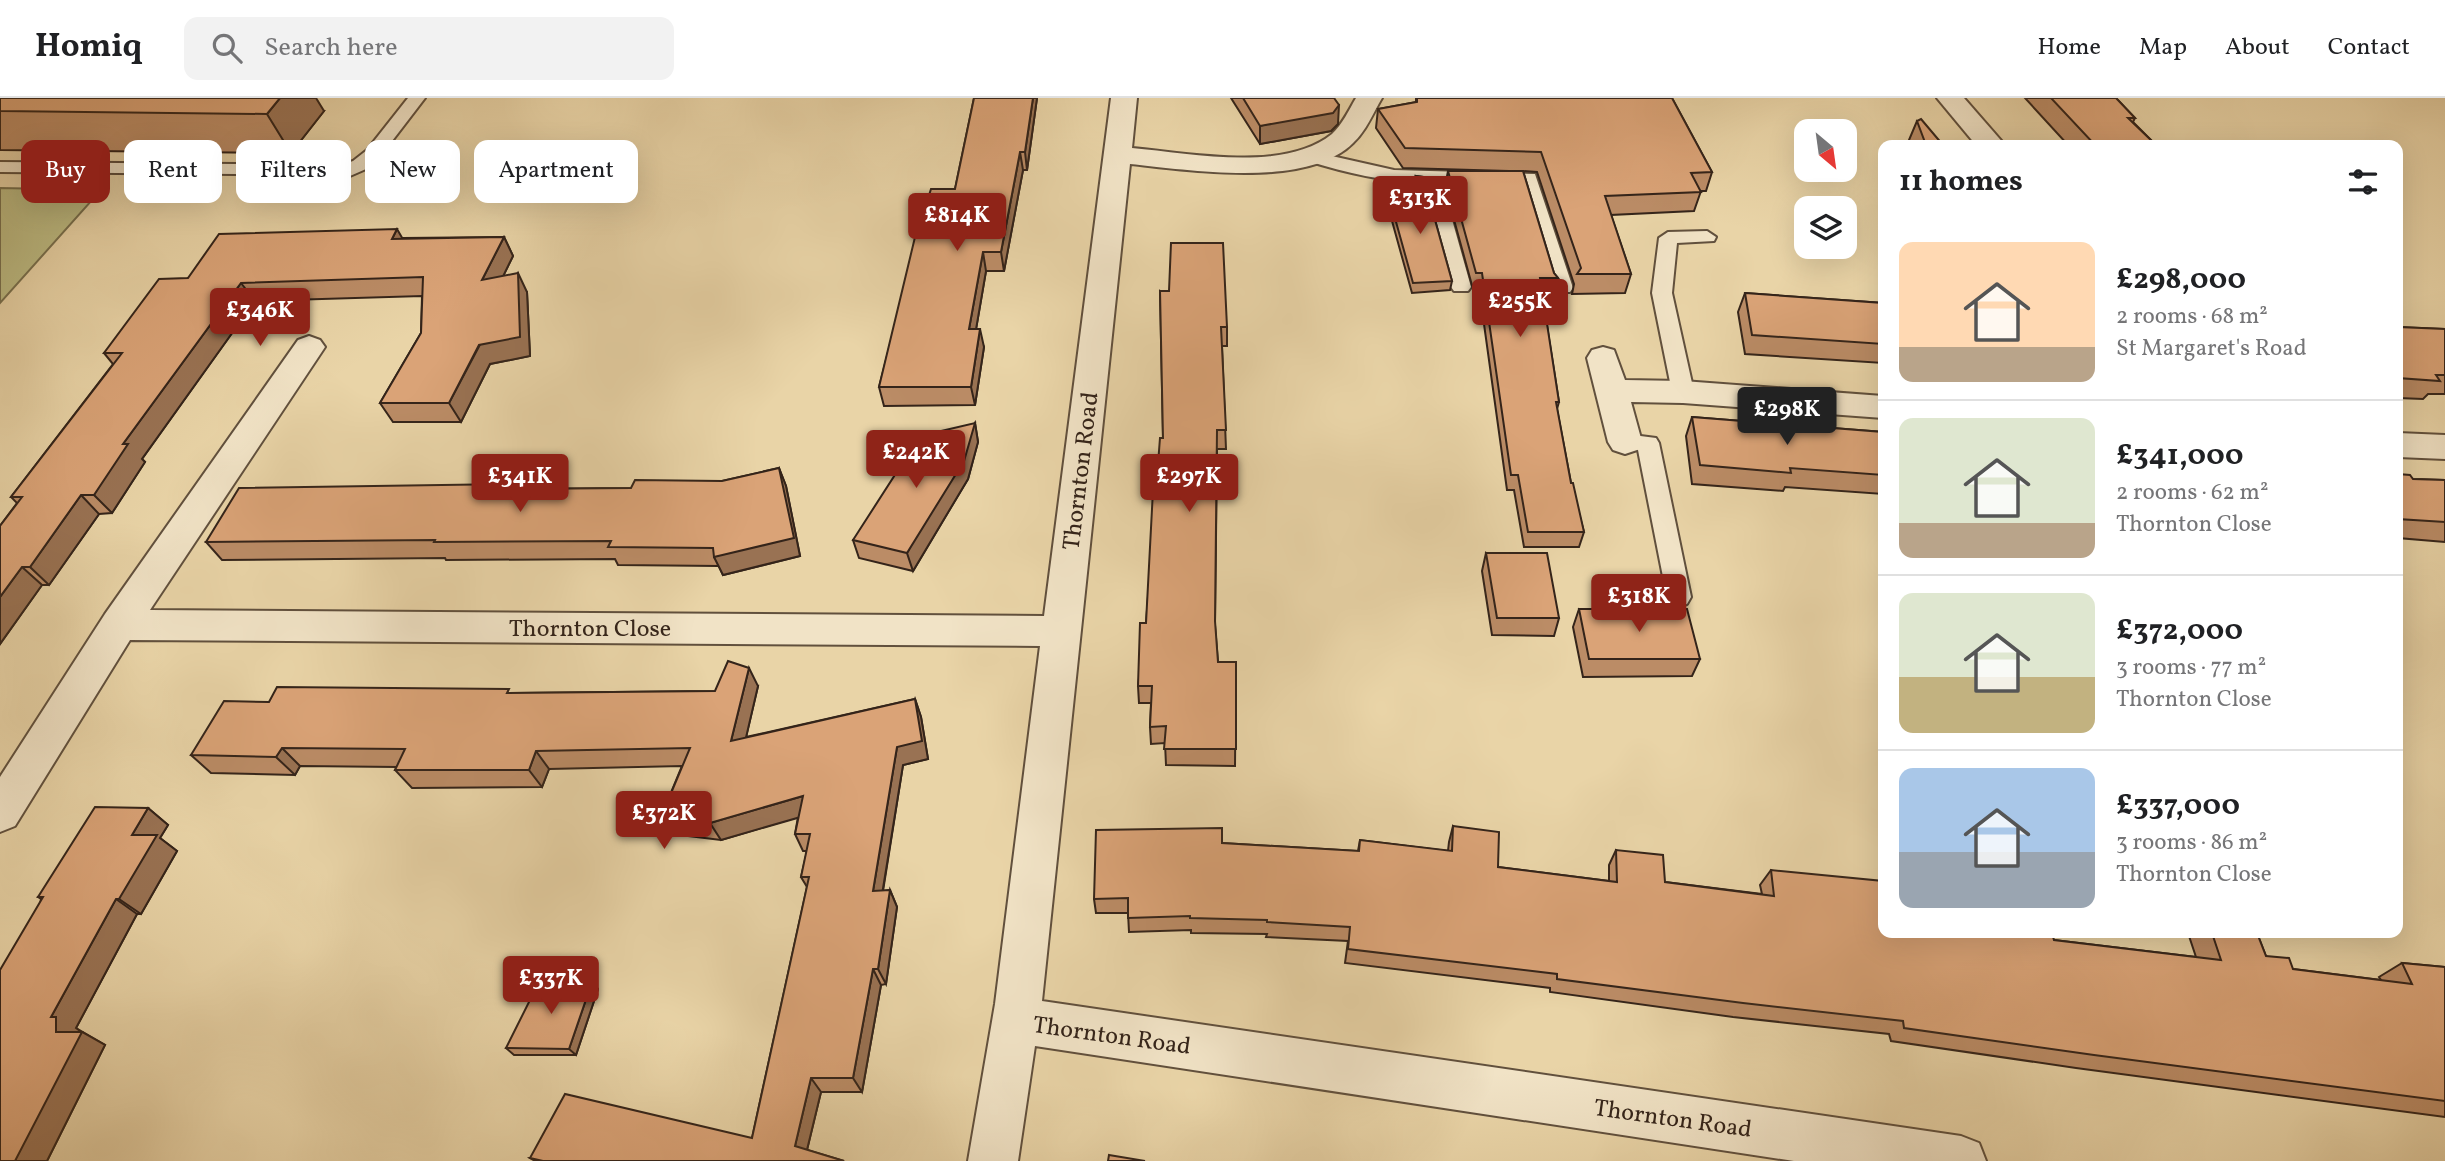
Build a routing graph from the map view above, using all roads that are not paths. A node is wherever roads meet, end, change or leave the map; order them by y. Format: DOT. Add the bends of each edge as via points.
graph roads {
  1 [pos="417,98"];
  2 [pos="1124,98"];
  3 [pos="1369,98"];
  4 [pos="1950,98"];
  5 [pos="1987,140"];
  6 [pos="1118,155"];
  7 [pos="1314,157"];
  8 [pos="0,167"];
  9 [pos="1432,180"];
  10 [pos="1707,237"];
  11 [pos="1461,286"];
  12 [pos="1563,288"];
  13 [pos="309,347"];
  14 [pos="1603,358"];
  15 [pos="1612,391"];
  16 [pos="1683,392"];
  17 [pos="1878,407"];
  18 [pos="1625,442"];
  19 [pos="2403,445"];
  20 [pos="2445,447"];
  21 [pos="1679,597"];
  22 [pos="119,625"];
  23 [pos="1062,631"];
  24 [pos="0,813"];
  25 [pos="1015,1020"];
  26 [pos="993,1161"];
  27 [pos="1961,1161"];
  1 -- 8 [label="lane" via="372,156 316,177 274,177 236,169"];
  2 -- 6 [label="street, Thornton Road"];
  3 -- 7 [label="street" via="1343,138"];
  4 -- 5 [label="street"];
  6 -- 7 [label="street" via="1257,165"];
  6 -- 23 [label="street, Thornton Road"];
  7 -- 9 [label="lane" via="1387,177"];
  9 -- 11 [label="lane"];
  9 -- 12 [label="lane" via="1529,178"];
  10 -- 16 [label="lane" via="1668,238 1662,293"];
  13 -- 22 [label="street"];
  14 -- 15 [label="street"];
  15 -- 16 [label="street"];
  15 -- 18 [label="street"];
  16 -- 17 [label="street"];
  18 -- 21 [label="lane" via="1647,443"];
  19 -- 20 [label="street"];
  22 -- 23 [label="street, Thornton Close"];
  22 -- 24 [label="street"];
  23 -- 25 [label="street, Thornton Road"];
  25 -- 26 [label="street"];
  25 -- 27 [label="street, Thornton Road"];
}
